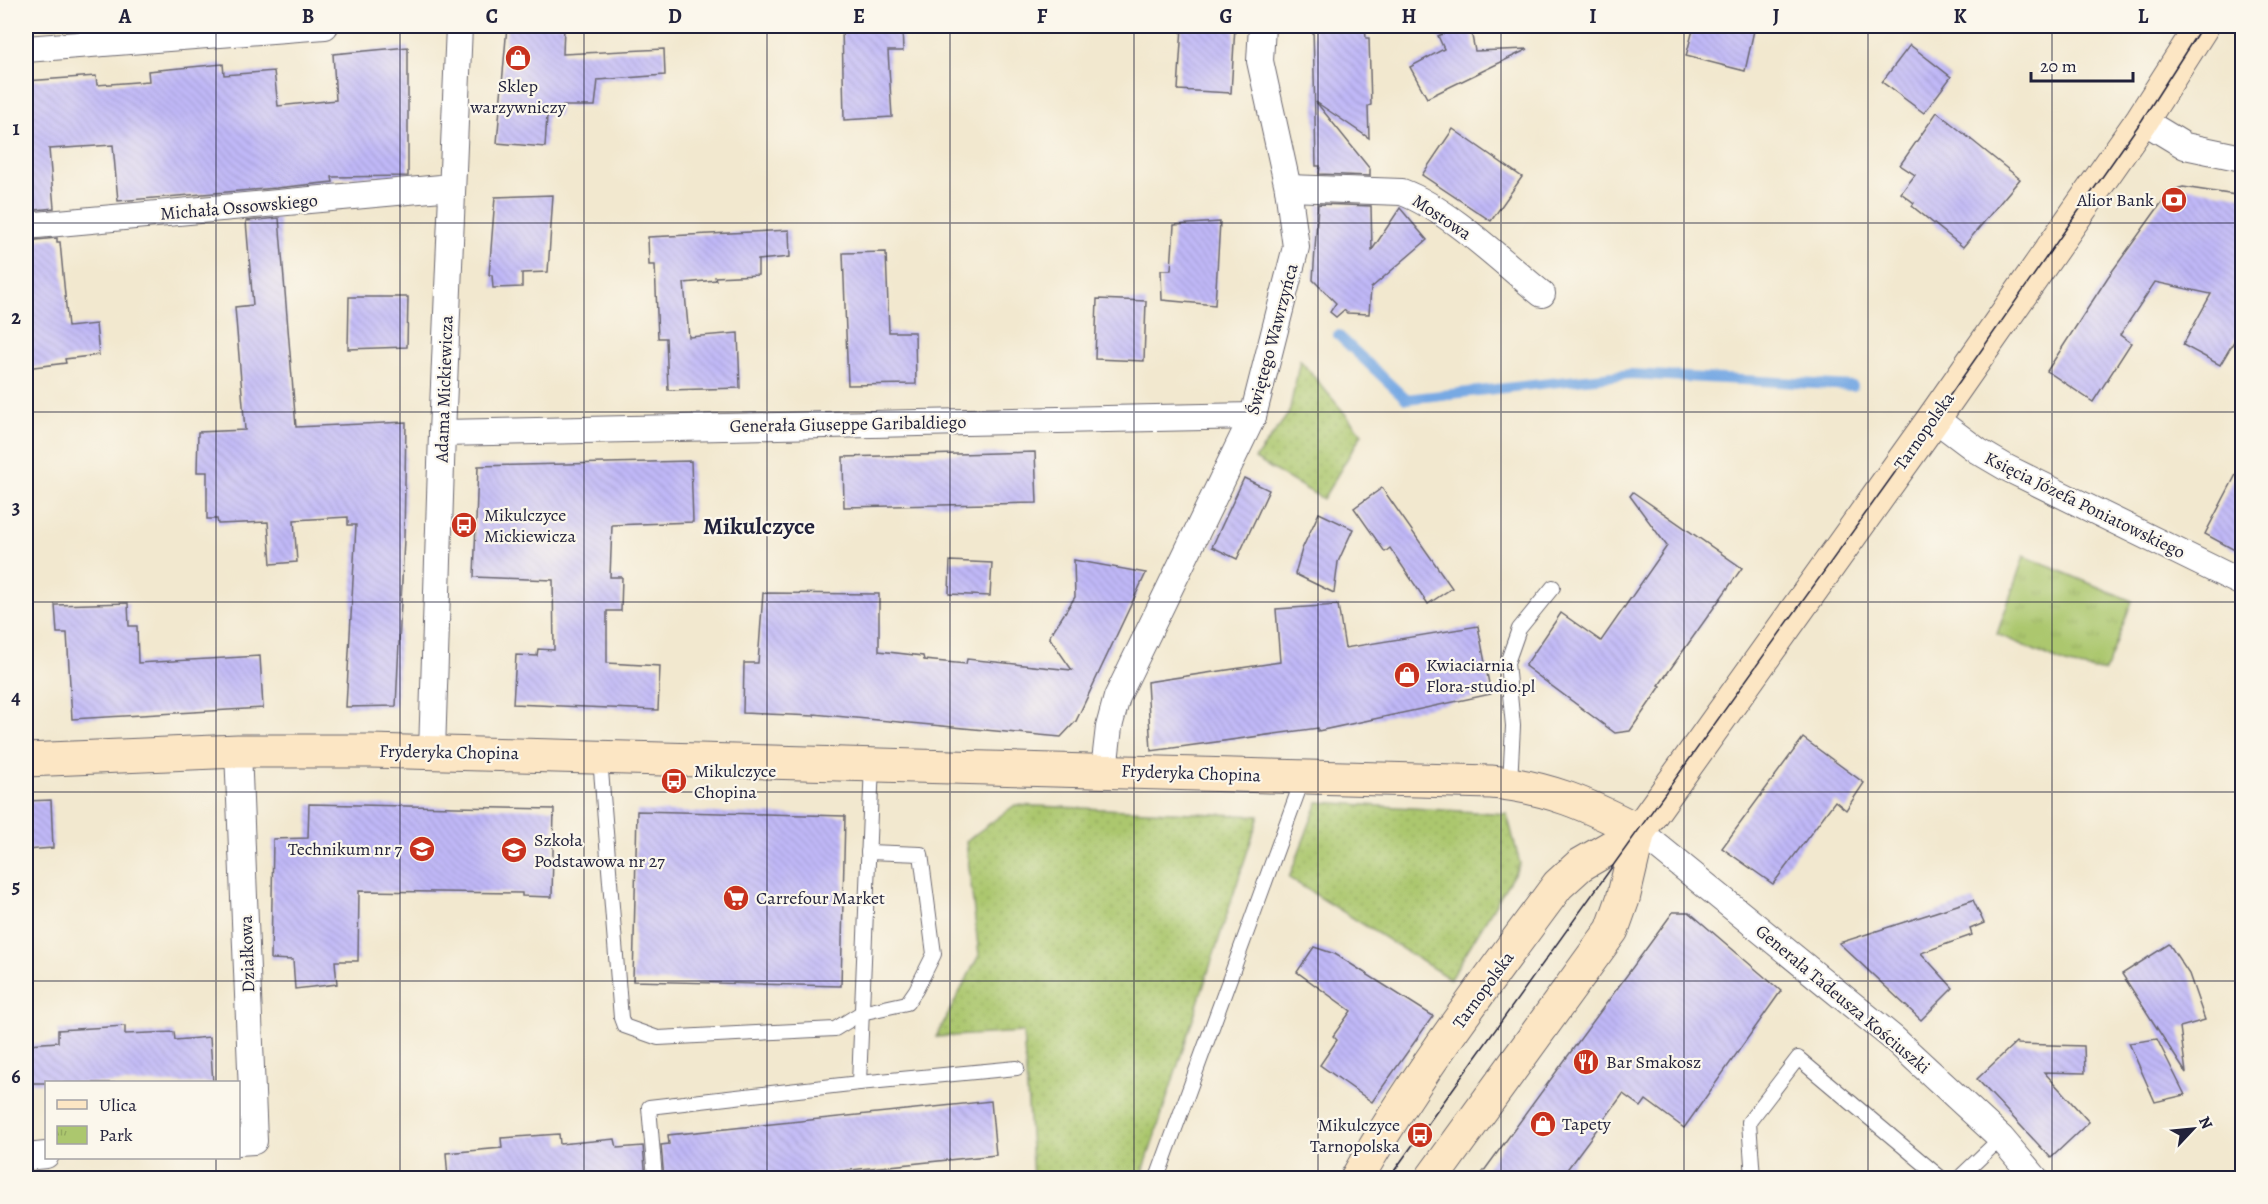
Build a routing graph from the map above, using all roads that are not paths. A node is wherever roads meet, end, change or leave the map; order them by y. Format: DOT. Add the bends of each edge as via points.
graph roads {
  1 [pos="325,26"];
  2 [pos="459,26"];
  3 [pos="1262,26"];
  4 [pos="2202,26"];
  5 [pos="26,49"];
  6 [pos="2142,120"];
  7 [pos="2242,158"];
  8 [pos="452,187"];
  9 [pos="1288,188"];
  10 [pos="26,226"];
  11 [pos="1542,294"];
  12 [pos="1253,416"];
  13 [pos="1934,418"];
  14 [pos="442,432"];
  15 [pos="2242,582"];
  16 [pos="1553,588"];
  17 [pos="238,752"];
  18 [pos="432,752"];
  19 [pos="600,756"];
  20 [pos="26,760"];
  21 [pos="872,764"];
  22 [pos="1104,770"];
  23 [pos="1303,776"];
  24 [pos="1510,783"];
  25 [pos="1639,831"];
  26 [pos="868,852"];
  27 [pos="861,1013"];
  28 [pos="1017,1068"];
  29 [pos="859,1083"];
  30 [pos="2001,1138"];
  31 [pos="240,1142"];
  32 [pos="45,1155"];
  33 [pos="26,1157"];
  34 [pos="655,1179"];
  35 [pos="1157,1179"];
  36 [pos="1357,1179"];
  37 [pos="1432,1179"];
  38 [pos="1753,1179"];
  39 [pos="1941,1179"];
  40 [pos="1959,1179"];
  41 [pos="2035,1179"];
  1 -- 5 [label="street"];
  2 -- 8 [label="street, Adama Mickiewicza"];
  3 -- 9 [label="street, Świętego Wawrzyńca" via="1260,61"];
  4 -- 6 [label="main road, Tarnopolska"];
  6 -- 7 [label="street" via="2185,146"];
  6 -- 13 [label="main road, Tarnopolska"];
  8 -- 10 [label="street, Michała Ossowskiego"];
  8 -- 14 [label="street, Adama Mickiewicza"];
  9 -- 11 [label="street, Mostowa" via="1402,192 1416,197 1453,221"];
  9 -- 12 [label="street, Świętego Wawrzyńca" via="1296,247"];
  12 -- 14 [label="street, Generała Giuseppe Garibaldiego"];
  12 -- 22 [label="street, Świętego Wawrzyńca" via="1117,697"];
  13 -- 15 [label="street, Księcia Józefa Poniatowskiego" via="2007,468"];
  13 -- 25 [label="main road, Tarnopolska"];
  14 -- 18 [label="street, Adama Mickiewicza"];
  16 -- 24 [label="lane" via="1519,628 1507,663 1513,726"];
  17 -- 18 [label="main road, Fryderyka Chopina"];
  17 -- 20 [label="main road, Fryderyka Chopina"];
  17 -- 31 [label="street, Działkowa" via="254,1141"];
  18 -- 19 [label="main road, Fryderyka Chopina"];
  19 -- 21 [label="main road, Fryderyka Chopina"];
  19 -- 27 [label="lane" via="624,1026 658,1038 835,1029"];
  21 -- 22 [label="main road, Fryderyka Chopina"];
  21 -- 26 [label="lane"];
  22 -- 23 [label="main road, Fryderyka Chopina"];
  23 -- 24 [label="main road, Fryderyka Chopina"];
  23 -- 35 [label="lane"];
  24 -- 25 [label="main road, Fryderyka Chopina" via="1577,801"];
  25 -- 30 [label="street, Generała Tadeusza Kościuszki" via="1893,1038"];
  25 -- 36 [label="main road, Tarnopolska" via="1580,865 1558,885 1384,1129"];
  25 -- 37 [label="main road, Tarnopolska" via="1612,930"];
  26 -- 27 [label="lane"];
  26 -- 27 [label="lane" via="921,854 934,954 907,1003"];
  27 -- 29 [label="lane"];
  28 -- 29 [label="lane"];
  29 -- 34 [label="lane" via="649,1107"];
  30 -- 40 [label="lane"];
  30 -- 41 [label="street, Generała Tadeusza Kościuszki"];
  32 -- 33 [label="street"];
  38 -- 39 [label="lane" via="1749,1122 1798,1058"];
}
